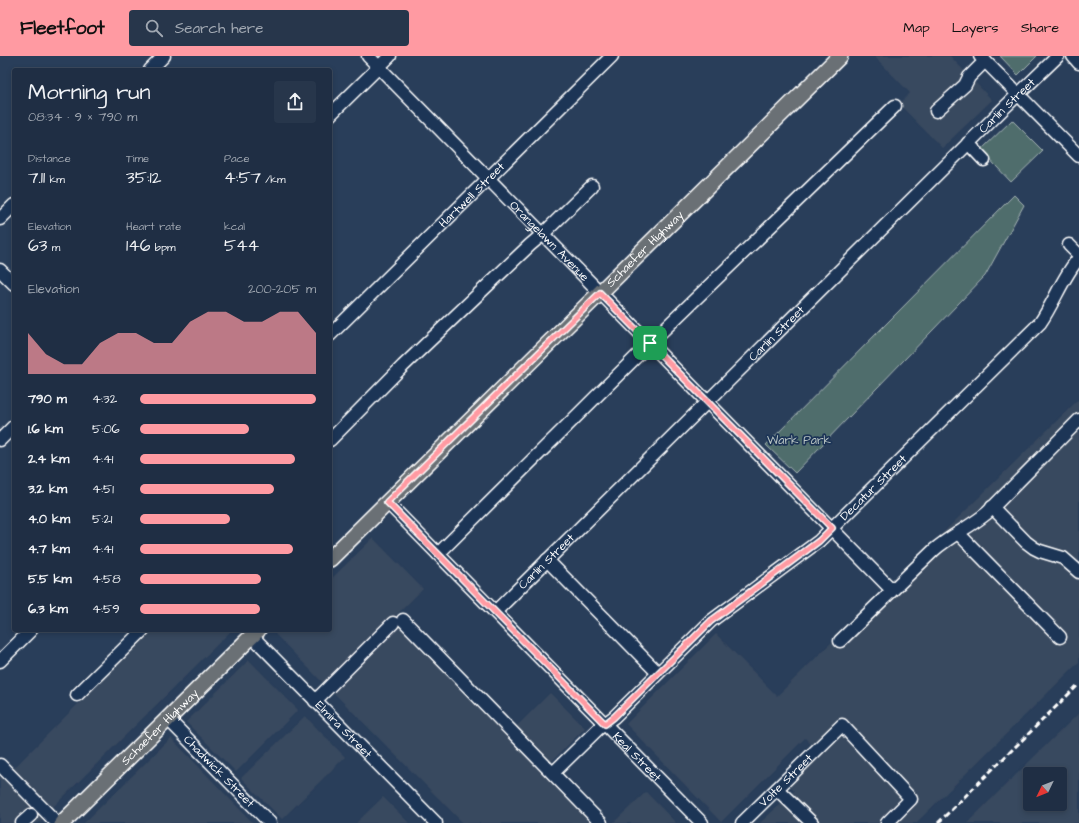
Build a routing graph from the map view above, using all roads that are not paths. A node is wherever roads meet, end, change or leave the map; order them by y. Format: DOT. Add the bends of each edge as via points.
graph roads {
  1 [pos="164,56"];
  2 [pos="368,56"];
  3 [pos="390,56"];
  4 [pos="612,56"];
  5 [pos="840,56"];
  6 [pos="1058,56"];
  7 [pos="1073,56"];
  8 [pos="982,59"];
  9 [pos="1079,62"];
  10 [pos="379,67"];
  11 [pos="152,68"];
  12 [pos="1018,95"];
  13 [pos="895,106"];
  14 [pos="936,111"];
  15 [pos="332,113"];
  16 [pos="968,143"];
  17 [pos="1079,156"];
  18 [pos="984,160"];
  19 [pos="488,177"];
  20 [pos="592,186"];
  21 [pos="12,207"];
  22 [pos="0,219"];
  23 [pos="543,234"];
  24 [pos="1069,245"];
  25 [pos="1079,256"];
  26 [pos="0,270"];
  27 [pos="12,282"];
  28 [pos="600,293"];
  29 [pos="332,333"];
  30 [pos="650,343"];
  31 [pos="708,402"];
  32 [pos="1079,420"];
  33 [pos="12,428"];
  34 [pos="332,438"];
  35 [pos="0,440"];
  36 [pos="387,502"];
  37 [pos="992,507"];
  38 [pos="832,528"];
  39 [pos="958,533"];
  40 [pos="438,554"];
  41 [pos="332,557"];
  42 [pos="547,560"];
  43 [pos="1079,572"];
  44 [pos="888,586"];
  45 [pos="495,612"];
  46 [pos="30,632"];
  47 [pos="141,632"];
  48 [pos="255,633"];
  49 [pos="1060,637"];
  50 [pos="840,641"];
  51 [pos="0,661"];
  52 [pos="658,673"];
  53 [pos="77,695"];
  54 [pos="316,701"];
  55 [pos="168,719"];
  56 [pos="605,724"];
  57 [pos="0,765"];
  58 [pos="552,773"];
  59 [pos="777,789"];
  60 [pos="56,823"];
  61 [pos="62,823"];
  62 [pos="270,823"];
  63 [pos="436,823"];
  64 [pos="602,823"];
  65 [pos="702,823"];
  66 [pos="742,823"];
  67 [pos="812,823"];
  68 [pos="887,823"];
  1 -- 11 [label="street"];
  2 -- 10 [label="street, Orangelawn Avenue"];
  3 -- 10 [label="street"];
  4 -- 19 [label="street, Hartwell Street"];
  5 -- 28 [label="main road, Schaefer Highway"];
  6 -- 12 [label="street, Carlin Street"];
  7 -- 9 [label="street"];
  8 -- 12 [label="street"];
  8 -- 14 [label="street" via="964,85"];
  10 -- 15 [label="street"];
  10 -- 19 [label="street, Orangelawn Avenue"];
  12 -- 16 [label="street, Carlin Street"];
  12 -- 17 [label="street"];
  13 -- 30 [label="street"];
  16 -- 18 [label="street"];
  16 -- 31 [label="street, Carlin Street"];
  19 -- 23 [label="street, Orangelawn Avenue"];
  19 -- 29 [label="street, Hartwell Street"];
  20 -- 23 [label="street"];
  21 -- 22 [label="street"];
  23 -- 28 [label="street, Orangelawn Avenue"];
  23 -- 34 [label="street" via="403,366"];
  24 -- 25 [label="street"];
  25 -- 38 [label="street, Decatur Street" via="1040,323"];
  26 -- 27 [label="street"];
  28 -- 30 [label="street, Orangelawn Avenue"];
  28 -- 36 [label="main road, Schaefer Highway"];
  30 -- 31 [label="street, Orangelawn Avenue"];
  30 -- 40 [label="street"];
  31 -- 38 [label="street, Orangelawn Avenue"];
  31 -- 42 [label="street, Carlin Street"];
  32 -- 37 [label="street"];
  33 -- 35 [label="street"];
  36 -- 40 [label="street, Keal Street"];
  36 -- 41 [label="main road, Schaefer Highway"];
  37 -- 39 [label="street" via="979,520"];
  37 -- 43 [label="street" via="1034,548 1063,558"];
  38 -- 44 [label="street, Orangelawn Avenue"];
  38 -- 52 [label="street, Decatur Street" via="819,541 711,621"];
  39 -- 49 [label="street"];
  39 -- 50 [label="street" via="934,550"];
  40 -- 45 [label="street, Keal Street"];
  42 -- 45 [label="street, Carlin Street"];
  42 -- 52 [label="street"];
  45 -- 56 [label="street, Keal Street"];
  46 -- 51 [label="street"];
  47 -- 53 [label="street"];
  48 -- 54 [label="street, Elmira Street"];
  48 -- 55 [label="main road, Schaefer Highway"];
  52 -- 56 [label="street, Decatur Street"];
  54 -- 58 [label="street" via="398,622"];
  54 -- 63 [label="street, Elmira Street"];
  55 -- 61 [label="main road, Schaefer Highway"];
  55 -- 62 [label="street, Chadwick Street"];
  56 -- 58 [label="street, Decatur Street"];
  56 -- 65 [label="street, Keal Street"];
  57 -- 60 [label="street"];
  58 -- 64 [label="street"];
  59 -- 66 [label="street, Volte Street"];
  59 -- 67 [label="street"];
  59 -- 68 [label="street, Volte Street" via="842,725 911,799"];
}
